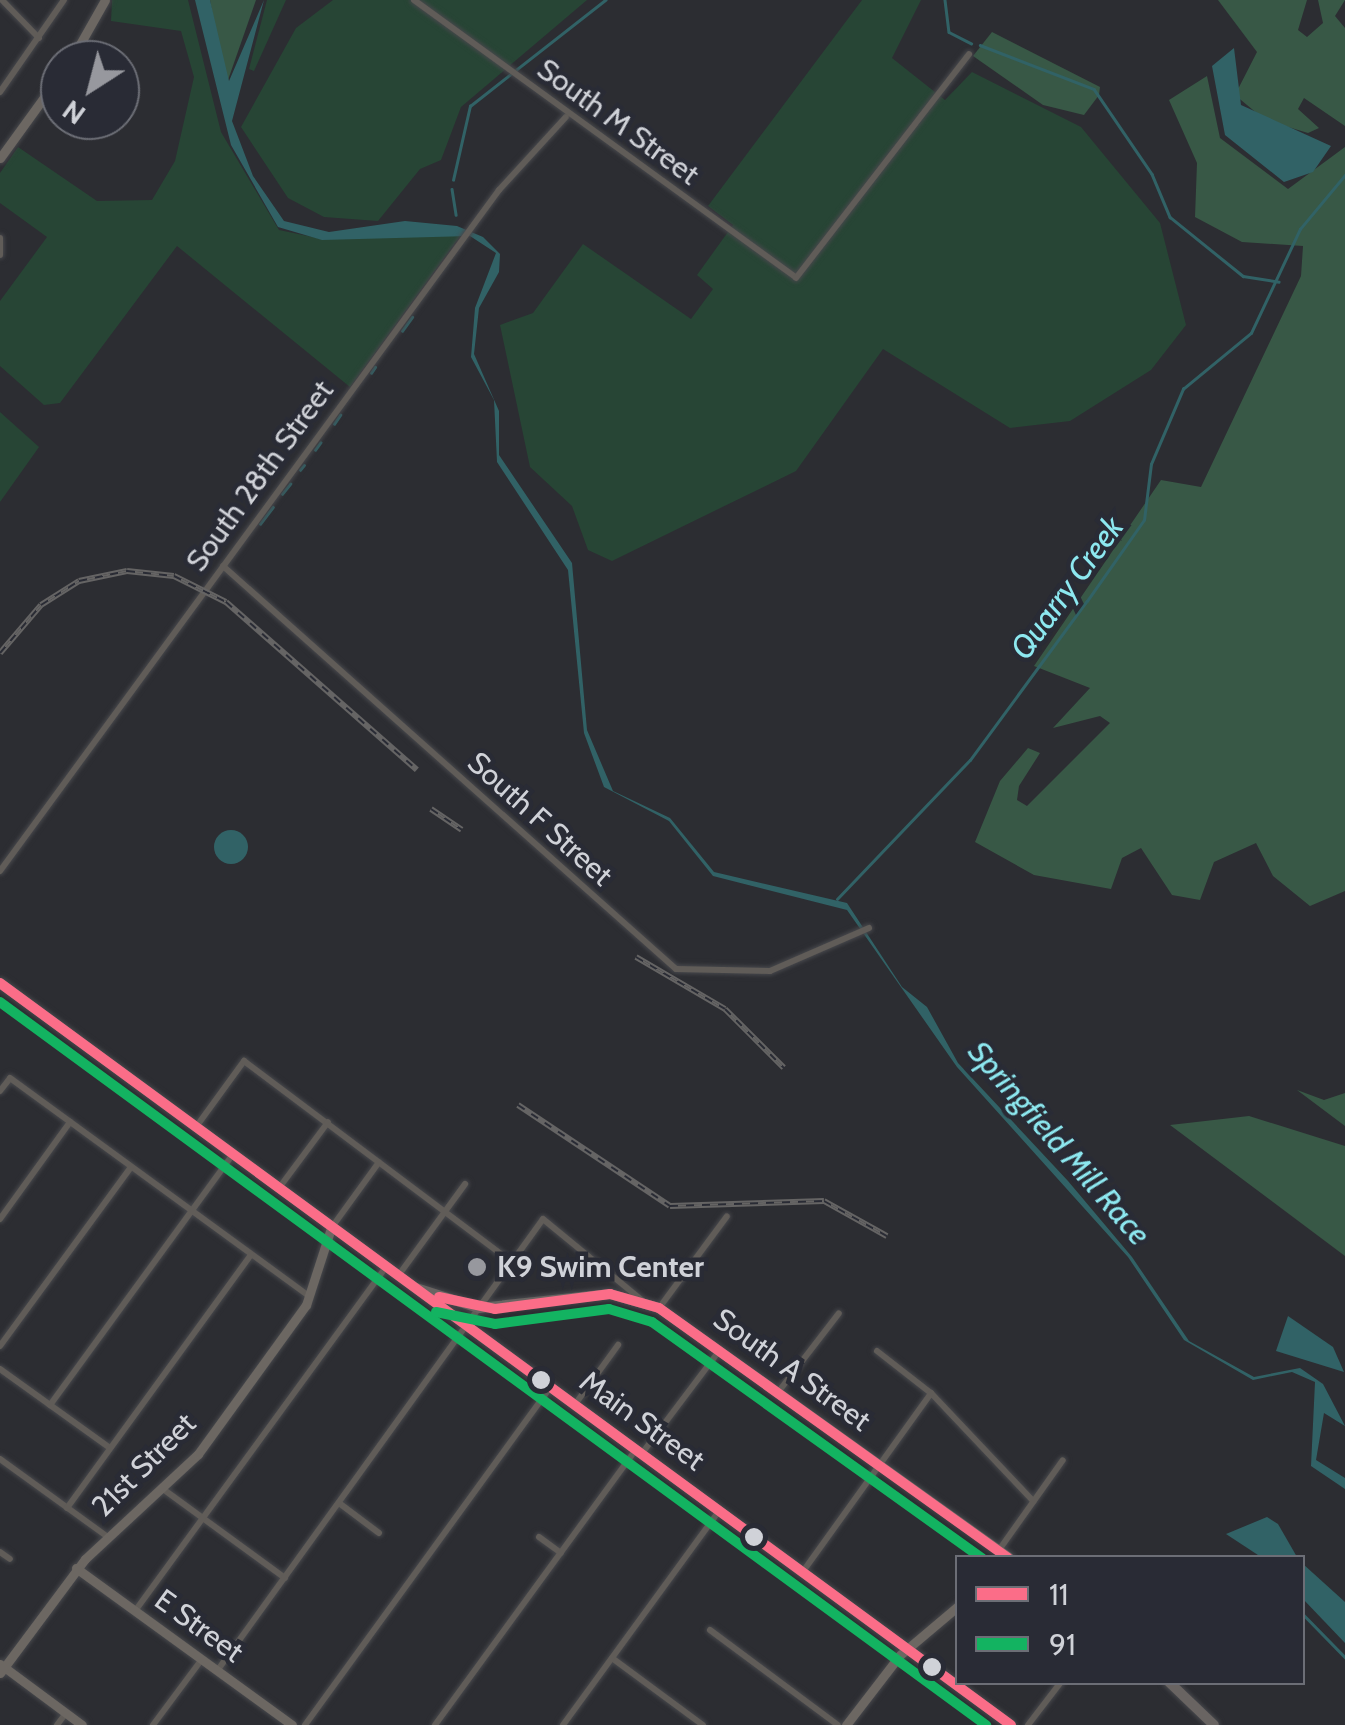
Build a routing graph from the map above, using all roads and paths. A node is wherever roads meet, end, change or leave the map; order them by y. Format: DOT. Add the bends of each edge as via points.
graph roads {
  1 [pos="2,0"];
  2 [pos="64,0"];
  3 [pos="105,0"];
  4 [pos="414,0"];
  5 [pos="38,38"];
  6 [pos="82,40"];
  7 [pos="969,54"];
  8 [pos="0,92"];
  9 [pos="40,103"];
  10 [pos="566,116"];
  11 [pos="0,158"];
  12 [pos="0,238"];
  13 [pos="0,255"];
  14 [pos="223,566"];
  15 [pos="0,871"];
  16 [pos="869,928"];
  17 [pos="0,984"];
  18 [pos="0,1092"];
  19 [pos="70,1122"];
  20 [pos="328,1122"];
  21 [pos="196,1128"];
  22 [pos="232,1155"];
  23 [pos="379,1162"];
  24 [pos="131,1167"];
  25 [pos="465,1184"];
  26 [pos="278,1189"];
  27 [pos="191,1211"];
  28 [pos="446,1212"];
  29 [pos="726,1216"];
  30 [pos="0,1219"];
  31 [pos="331,1228"];
  32 [pos="251,1255"];
  33 [pos="512,1262"];
  34 [pos="385,1268"];
  35 [pos="402,1280"];
  36 [pos="310,1298"];
  37 [pos="644,1302"];
  38 [pos="480,1308"];
  39 [pos="659,1308"];
  40 [pos="840,1313"];
  41 [pos="467,1326"];
  42 [pos="0,1346"];
  43 [pos="618,1346"];
  44 [pos="720,1350"];
  45 [pos="877,1351"];
  46 [pos="0,1368"];
  47 [pos="552,1386"];
  48 [pos="779,1391"];
  49 [pos="931,1393"];
  50 [pos="50,1404"];
  51 [pos="576,1404"];
  52 [pos="110,1448"];
  53 [pos="640,1450"];
  54 [pos="0,1459"];
  55 [pos="1063,1460"];
  56 [pos="882,1466"];
  57 [pos="163,1489"];
  58 [pos="1032,1501"];
  59 [pos="339,1504"];
  60 [pos="67,1508"];
  61 [pos="720,1508"];
  62 [pos="202,1518"];
  63 [pos="379,1532"];
  64 [pos="539,1537"];
  65 [pos="108,1538"];
  66 [pos="0,1552"];
  67 [pos="560,1552"];
  68 [pos="1000,1555"];
  69 [pos="10,1559"];
  70 [pos="76,1568"];
  71 [pos="804,1570"];
  72 [pos="285,1578"];
  73 [pos="955,1609"];
  74 [pos="135,1611"];
  75 [pos="710,1630"];
  76 [pos="908,1649"];
  77 [pos="612,1658"];
  78 [pos="202,1659"];
  79 [pos="1,1668"];
  80 [pos="217,1670"];
  81 [pos="955,1684"];
  82 [pos="957,1685"];
  83 [pos="1060,1685"];
  84 [pos="1172,1685"];
  85 [pos="66,1714"];
  86 [pos="156,1724"];
  87 [pos="57,1725"];
  88 [pos="82,1725"];
  89 [pos="292,1725"];
  90 [pos="305,1725"];
  91 [pos="435,1725"];
  92 [pos="563,1725"];
  93 [pos="703,1725"];
  94 [pos="842,1725"];
  95 [pos="1011,1725"];
  96 [pos="1028,1725"];
  97 [pos="1214,1725"];
  1 -- 5 [label="street"];
  2 -- 5 [label="street"];
  3 -- 6 [label="street"];
  4 -- 10 [label="street, South M Street"];
  5 -- 8 [label="street"];
  7 -- 10 [label="street, South M Street" via="796,278"];
  9 -- 11 [label="street"];
  10 -- 14 [label="street, South 28th Street" via="546,128 459,242"];
  12 -- 13 [label="street" via="6,246"];
  14 -- 15 [label="street, South 28th Street"];
  14 -- 16 [label="street, South F Street" via="676,970 770,972"];
  17 -- 21 [label="main road, Main Street"];
  18 -- 19 [label="street" via="10,1078"];
  19 -- 24 [label="street"];
  19 -- 30 [label="street"];
  20 -- 21 [label="street" via="244,1061"];
  20 -- 23 [label="street"];
  20 -- 26 [label="street"];
  21 -- 22 [label="main road, Main Street"];
  22 -- 26 [label="main road, Main Street"];
  22 -- 27 [label="street"];
  23 -- 28 [label="street"];
  23 -- 31 [label="street"];
  24 -- 27 [label="street"];
  24 -- 42 [label="street"];
  25 -- 28 [label="street"];
  26 -- 31 [label="main road, Main Street"];
  27 -- 32 [label="street"];
  27 -- 50 [label="street"];
  28 -- 33 [label="street"];
  28 -- 35 [label="street"];
  29 -- 39 [label="street"];
  31 -- 34 [label="main road, Main Street"];
  31 -- 36 [label="street, 21st Street"];
  32 -- 36 [label="street"];
  32 -- 52 [label="street"];
  33 -- 37 [label="street" via="542,1219"];
  33 -- 38 [label="street"];
  34 -- 35 [label="main road, Main Street"];
  34 -- 62 [label="street"];
  35 -- 38 [label="main road, South A Street"];
  35 -- 41 [label="main road, Main Street"];
  36 -- 57 [label="street, 21st Street"];
  37 -- 38 [label="main road, South A Street" via="592,1295"];
  37 -- 39 [label="main road, South A Street"];
  38 -- 41 [label="street"];
  39 -- 44 [label="main road, South A Street"];
  40 -- 48 [label="street"];
  41 -- 47 [label="main road, Main Street"];
  41 -- 59 [label="street"];
  43 -- 51 [label="street"];
  44 -- 48 [label="main road, South A Street"];
  44 -- 53 [label="street"];
  45 -- 49 [label="street"];
  46 -- 50 [label="street"];
  47 -- 51 [label="main road, Main Street"];
  47 -- 90 [label="street"];
  48 -- 56 [label="main road, South A Street"];
  49 -- 56 [label="street"];
  49 -- 58 [label="street"];
  50 -- 52 [label="street"];
  51 -- 53 [label="main road, Main Street"];
  52 -- 60 [label="street"];
  53 -- 61 [label="main road, Main Street"];
  53 -- 67 [label="street"];
  54 -- 60 [label="street"];
  55 -- 58 [label="street"];
  56 -- 68 [label="main road, South A Street"];
  56 -- 71 [label="street"];
  57 -- 62 [label="street"];
  57 -- 65 [label="street, 21st Street"];
  58 -- 68 [label="street"];
  59 -- 63 [label="street"];
  59 -- 72 [label="street"];
  60 -- 65 [label="street"];
  61 -- 71 [label="main road, Main Street"];
  61 -- 77 [label="street"];
  62 -- 72 [label="street"];
  62 -- 74 [label="street"];
  64 -- 67 [label="street"];
  65 -- 70 [label="street, 21st Street"];
  66 -- 69 [label="street"];
  67 -- 91 [label="street"];
  70 -- 74 [label="street, E Street"];
  70 -- 79 [label="street, 21st Street"];
  71 -- 76 [label="main road, Main Street"];
  72 -- 80 [label="street"];
  73 -- 76 [label="street"];
  74 -- 78 [label="street, E Street"];
  75 -- 94 [label="street"];
  76 -- 81 [label="main road, Main Street"];
  76 -- 94 [label="street"];
  77 -- 92 [label="street"];
  77 -- 93 [label="street"];
  78 -- 80 [label="street, E Street"];
  78 -- 86 [label="street"];
  79 -- 85 [label="street"];
  80 -- 89 [label="street, E Street"];
  82 -- 95 [label="main road, Main Street"];
  83 -- 96 [label="street"];
  84 -- 97 [label="main road"];
  85 -- 87 [label="street"];
  85 -- 88 [label="street"];
}
